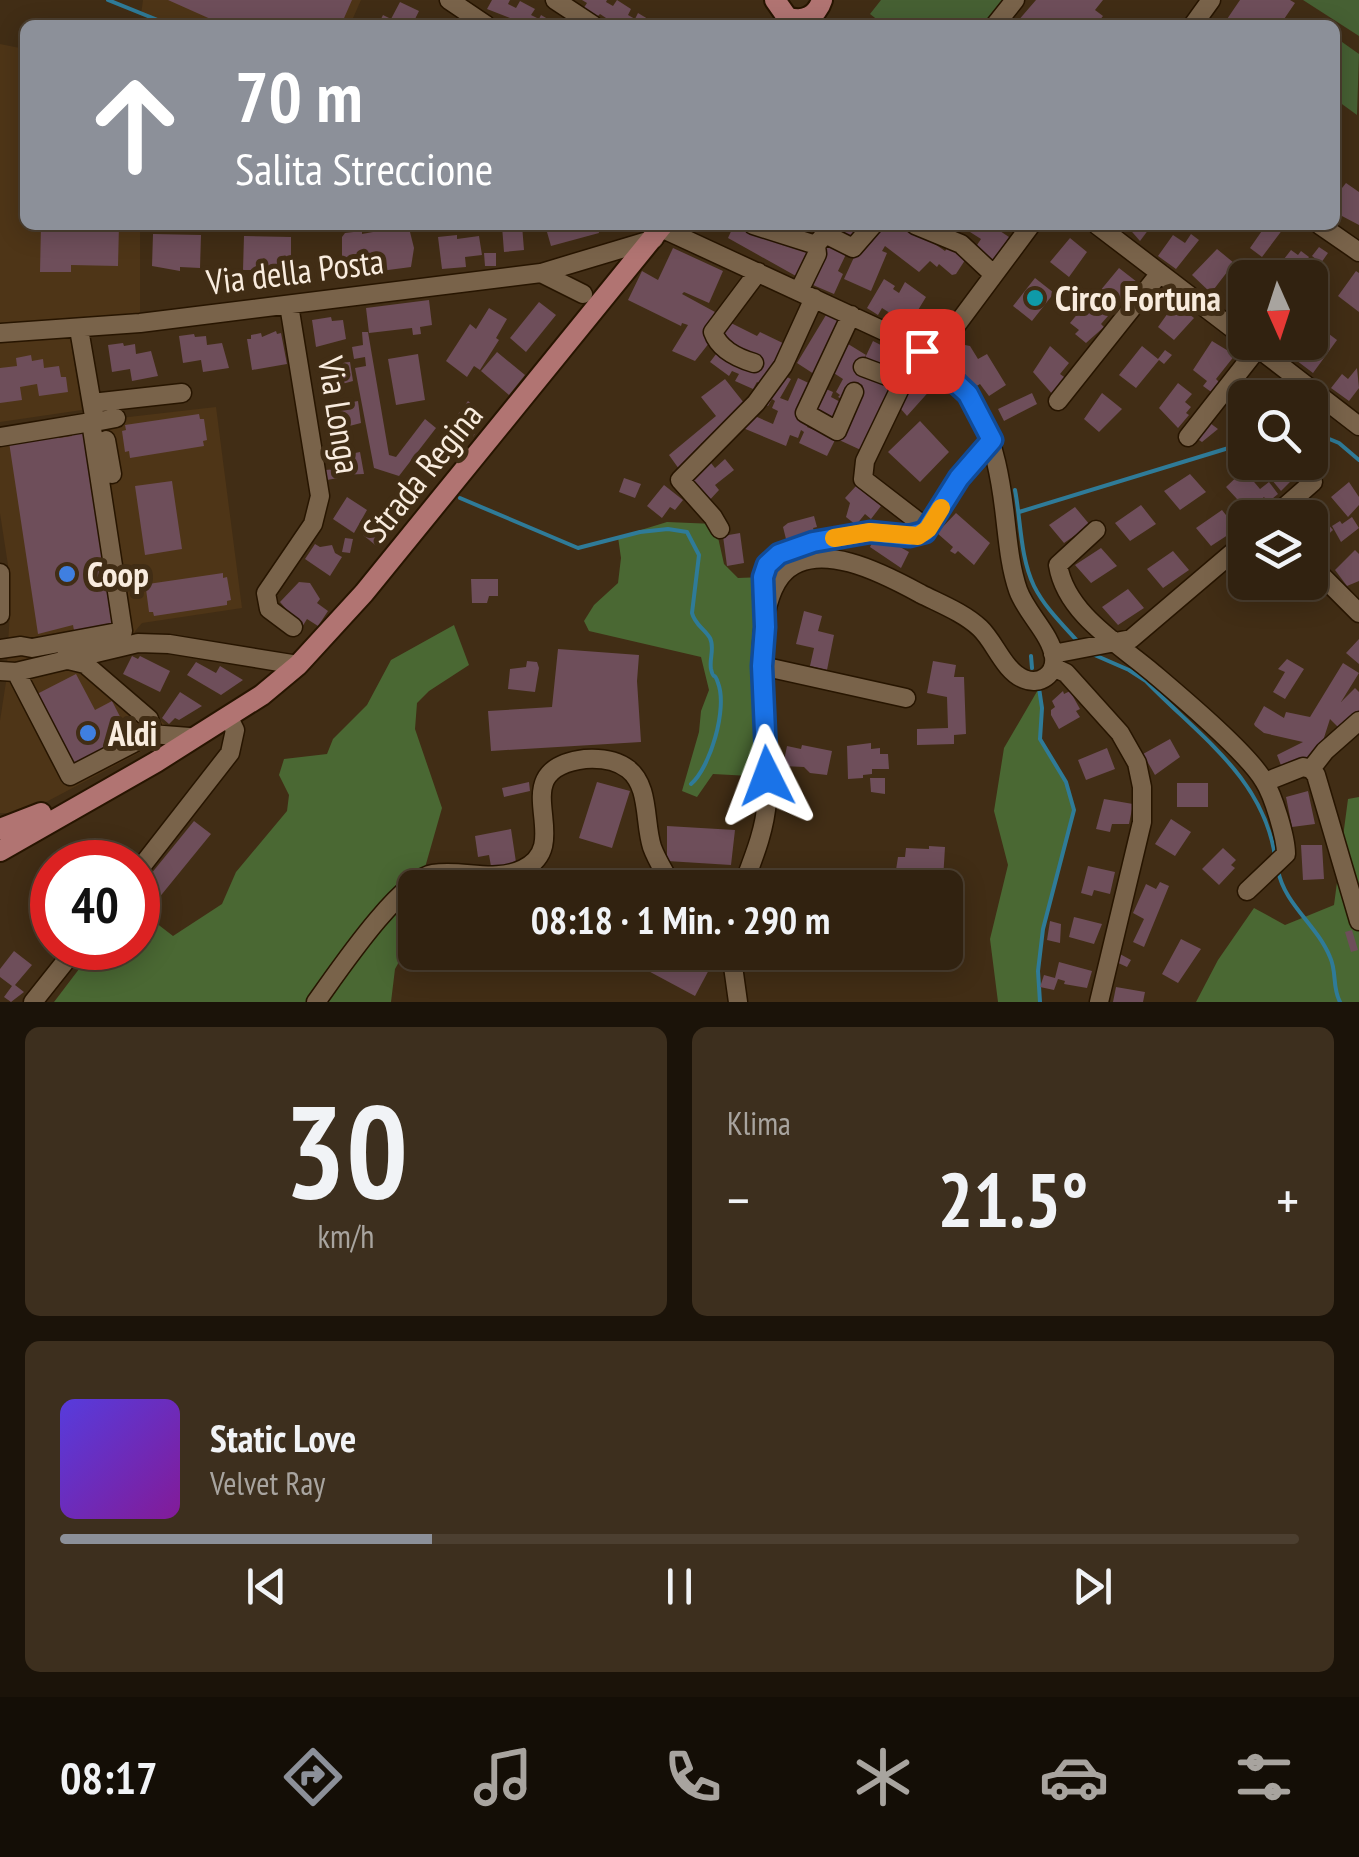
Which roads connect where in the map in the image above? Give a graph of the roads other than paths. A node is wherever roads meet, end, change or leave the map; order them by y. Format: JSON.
{"nodes":[{"id":1,"x":449,"y":0,"type":"edge"},
{"id":2,"x":555,"y":0,"type":"edge"},
{"id":3,"x":822,"y":0,"type":"edge"},
{"id":4,"x":1015,"y":0,"type":"edge"},
{"id":5,"x":781,"y":14,"type":"edge"},
{"id":6,"x":479,"y":20,"type":"edge"},
{"id":7,"x":585,"y":20,"type":"edge"},
{"id":8,"x":999,"y":20,"type":"edge"},
{"id":9,"x":788,"y":230,"type":"edge"},
{"id":10,"x":868,"y":230,"type":"edge"},
{"id":11,"x":927,"y":230,"type":"edge"},
{"id":12,"x":1027,"y":230,"type":"edge"},
{"id":13,"x":1104,"y":230,"type":"edge"},
{"id":14,"x":1328,"y":230,"type":"edge"},
{"id":15,"x":659,"y":231,"type":"edge"},
{"id":16,"x":824,"y":235,"type":"edge"},
{"id":17,"x":1359,"y":251,"type":"edge"},
{"id":18,"x":758,"y":272,"type":"junction"},
{"id":19,"x":541,"y":273,"type":"junction"},
{"id":20,"x":1160,"y":273,"type":"junction"},
{"id":21,"x":993,"y":274,"type":"junction"},
{"id":22,"x":583,"y":294,"type":"dead end"},
{"id":23,"x":807,"y":295,"type":"junction"},
{"id":24,"x":289,"y":305,"type":"junction"},
{"id":25,"x":851,"y":315,"type":"junction"},
{"id":26,"x":1228,"y":325,"type":"edge"},
{"id":27,"x":79,"y":329,"type":"junction"},
{"id":28,"x":0,"y":333,"type":"edge"},
{"id":29,"x":932,"y":358,"type":"junction"},
{"id":30,"x":1240,"y":360,"type":"edge"},
{"id":31,"x":1273,"y":360,"type":"edge"},
{"id":32,"x":754,"y":364,"type":"dead end"},
{"id":33,"x":863,"y":367,"type":"dead end"},
{"id":34,"x":903,"y":382,"type":"junction"},
{"id":35,"x":854,"y":392,"type":"dead end"},
{"id":36,"x":182,"y":393,"type":"dead end"},
{"id":37,"x":1058,"y":401,"type":"dead end"},
{"id":38,"x":99,"y":417,"type":"junction"},
{"id":39,"x":1359,"y":426,"type":"edge"},
{"id":40,"x":1188,"y":437,"type":"dead end"},
{"id":41,"x":0,"y":438,"type":"edge"},
{"id":42,"x":992,"y":440,"type":"junction"},
{"id":43,"x":112,"y":474,"type":"dead end"},
{"id":44,"x":1313,"y":482,"type":"dead end"},
{"id":45,"x":1292,"y":500,"type":"edge"},
{"id":46,"x":720,"y":529,"type":"dead end"},
{"id":47,"x":928,"y":529,"type":"junction"},
{"id":48,"x":1096,"y":530,"type":"dead end"},
{"id":49,"x":1228,"y":556,"type":"edge"},
{"id":50,"x":0,"y":572,"type":"edge"},
{"id":51,"x":1328,"y":582,"type":"edge"},
{"id":52,"x":1359,"y":614,"type":"edge"},
{"id":53,"x":0,"y":616,"type":"edge"},
{"id":54,"x":765,"y":627,"type":"junction"},
{"id":55,"x":293,"y":628,"type":"dead end"},
{"id":56,"x":75,"y":632,"type":"dead end"},
{"id":57,"x":1114,"y":644,"type":"junction"},
{"id":58,"x":20,"y":646,"type":"junction"},
{"id":59,"x":0,"y":649,"type":"edge"},
{"id":60,"x":58,"y":660,"type":"junction"},
{"id":61,"x":1053,"y":661,"type":"junction"},
{"id":62,"x":298,"y":664,"type":"junction"},
{"id":63,"x":762,"y":666,"type":"junction"},
{"id":64,"x":8,"y":672,"type":"edge"},
{"id":65,"x":906,"y":698,"type":"dead end"},
{"id":66,"x":228,"y":716,"type":"junction"},
{"id":67,"x":1359,"y":721,"type":"edge"},
{"id":68,"x":196,"y":734,"type":"junction"},
{"id":69,"x":146,"y":737,"type":"junction"},
{"id":70,"x":156,"y":762,"type":"junction"},
{"id":71,"x":1311,"y":769,"type":"junction"},
{"id":72,"x":1265,"y":782,"type":"junction"},
{"id":73,"x":30,"y":819,"type":"junction"},
{"id":74,"x":0,"y":820,"type":"edge"},
{"id":75,"x":0,"y":828,"type":"edge"},
{"id":76,"x":160,"y":843,"type":"edge"},
{"id":77,"x":0,"y":851,"type":"edge"},
{"id":78,"x":0,"y":863,"type":"edge"},
{"id":79,"x":521,"y":870,"type":"edge"},
{"id":80,"x":663,"y":870,"type":"edge"},
{"id":81,"x":748,"y":870,"type":"edge"},
{"id":82,"x":1247,"y":890,"type":"dead end"},
{"id":83,"x":398,"y":899,"type":"edge"},
{"id":84,"x":1359,"y":921,"type":"edge"},
{"id":85,"x":58,"y":970,"type":"edge"},
{"id":86,"x":734,"y":970,"type":"edge"},
{"id":87,"x":1100,"y":1001,"type":"edge"},
{"id":88,"x":33,"y":1002,"type":"edge"},
{"id":89,"x":316,"y":1002,"type":"edge"},
{"id":90,"x":738,"y":1002,"type":"edge"}],
"edges":[{"from":1,"to":6,"type":"street"},
{"from":2,"to":7,"type":"street"},
{"from":3,"to":5,"type":"main road"},
{"from":4,"to":8,"type":"street"},
{"from":9,"to":16,"type":"street"},
{"from":10,"to":16,"type":"street"},
{"from":11,"to":21,"type":"street"},
{"from":12,"to":21,"type":"street"},
{"from":13,"to":20,"type":"street"},
{"from":14,"to":17,"type":"street"},
{"from":15,"to":18,"type":"street"},
{"from":15,"to":19,"type":"street","name":"Via della Posta"},
{"from":15,"to":62,"type":"main road","name":"Strada Regina"},
{"from":16,"to":23,"type":"street"},
{"from":18,"to":23,"type":"street"},
{"from":18,"to":32,"type":"street"},
{"from":19,"to":22,"type":"street"},
{"from":19,"to":24,"type":"street","name":"Via della Posta"},
{"from":20,"to":26,"type":"street"},
{"from":20,"to":37,"type":"street"},
{"from":21,"to":29,"type":"street"},
{"from":23,"to":25,"type":"street"},
{"from":23,"to":46,"type":"street"},
{"from":24,"to":27,"type":"street","name":"Via della Posta"},
{"from":24,"to":55,"type":"street","name":"Via Longa"},
{"from":25,"to":29,"type":"street"},
{"from":25,"to":35,"type":"street"},
{"from":27,"to":28,"type":"street","name":"Via della Posta"},
{"from":27,"to":38,"type":"street"},
{"from":29,"to":34,"type":"street"},
{"from":29,"to":42,"type":"street"},
{"from":30,"to":40,"type":"street"},
{"from":31,"to":39,"type":"street"},
{"from":33,"to":34,"type":"street"},
{"from":34,"to":47,"type":"street"},
{"from":36,"to":38,"type":"street"},
{"from":38,"to":41,"type":"street"},
{"from":38,"to":43,"type":"street"},
{"from":38,"to":58,"type":"street"},
{"from":42,"to":47,"type":"street"},
{"from":42,"to":61,"type":"street"},
{"from":44,"to":45,"type":"street"},
{"from":47,"to":54,"type":"street"},
{"from":48,"to":57,"type":"street"},
{"from":49,"to":57,"type":"street"},
{"from":50,"to":53,"type":"street"},
{"from":51,"to":52,"type":"street"},
{"from":54,"to":61,"type":"street"},
{"from":54,"to":63,"type":"street"},
{"from":56,"to":58,"type":"street"},
{"from":57,"to":61,"type":"street"},
{"from":57,"to":72,"type":"street"},
{"from":58,"to":59,"type":"street"},
{"from":60,"to":62,"type":"street"},
{"from":60,"to":64,"type":"street"},
{"from":60,"to":69,"type":"street"},
{"from":61,"to":87,"type":"street"},
{"from":62,"to":66,"type":"main road","name":"Strada Regina"},
{"from":63,"to":65,"type":"street"},
{"from":63,"to":81,"type":"street"},
{"from":64,"to":69,"type":"street"},
{"from":66,"to":68,"type":"main road","name":"Strada Regina"},
{"from":66,"to":76,"type":"street"},
{"from":67,"to":71,"type":"street"},
{"from":68,"to":69,"type":"street"},
{"from":68,"to":70,"type":"main road","name":"Strada Regina"},
{"from":68,"to":73,"type":"main road","name":"Strada Regina"},
{"from":70,"to":77,"type":"main road","name":"Strada Regina"},
{"from":70,"to":78,"type":"main road"},
{"from":71,"to":72,"type":"street"},
{"from":71,"to":84,"type":"street"},
{"from":72,"to":82,"type":"street"},
{"from":73,"to":74,"type":"main road"},
{"from":73,"to":75,"type":"main road","name":"Strada Regina"},
{"from":79,"to":80,"type":"street"},
{"from":83,"to":89,"type":"street"},
{"from":85,"to":88,"type":"street"},
{"from":86,"to":90,"type":"street"}]}
